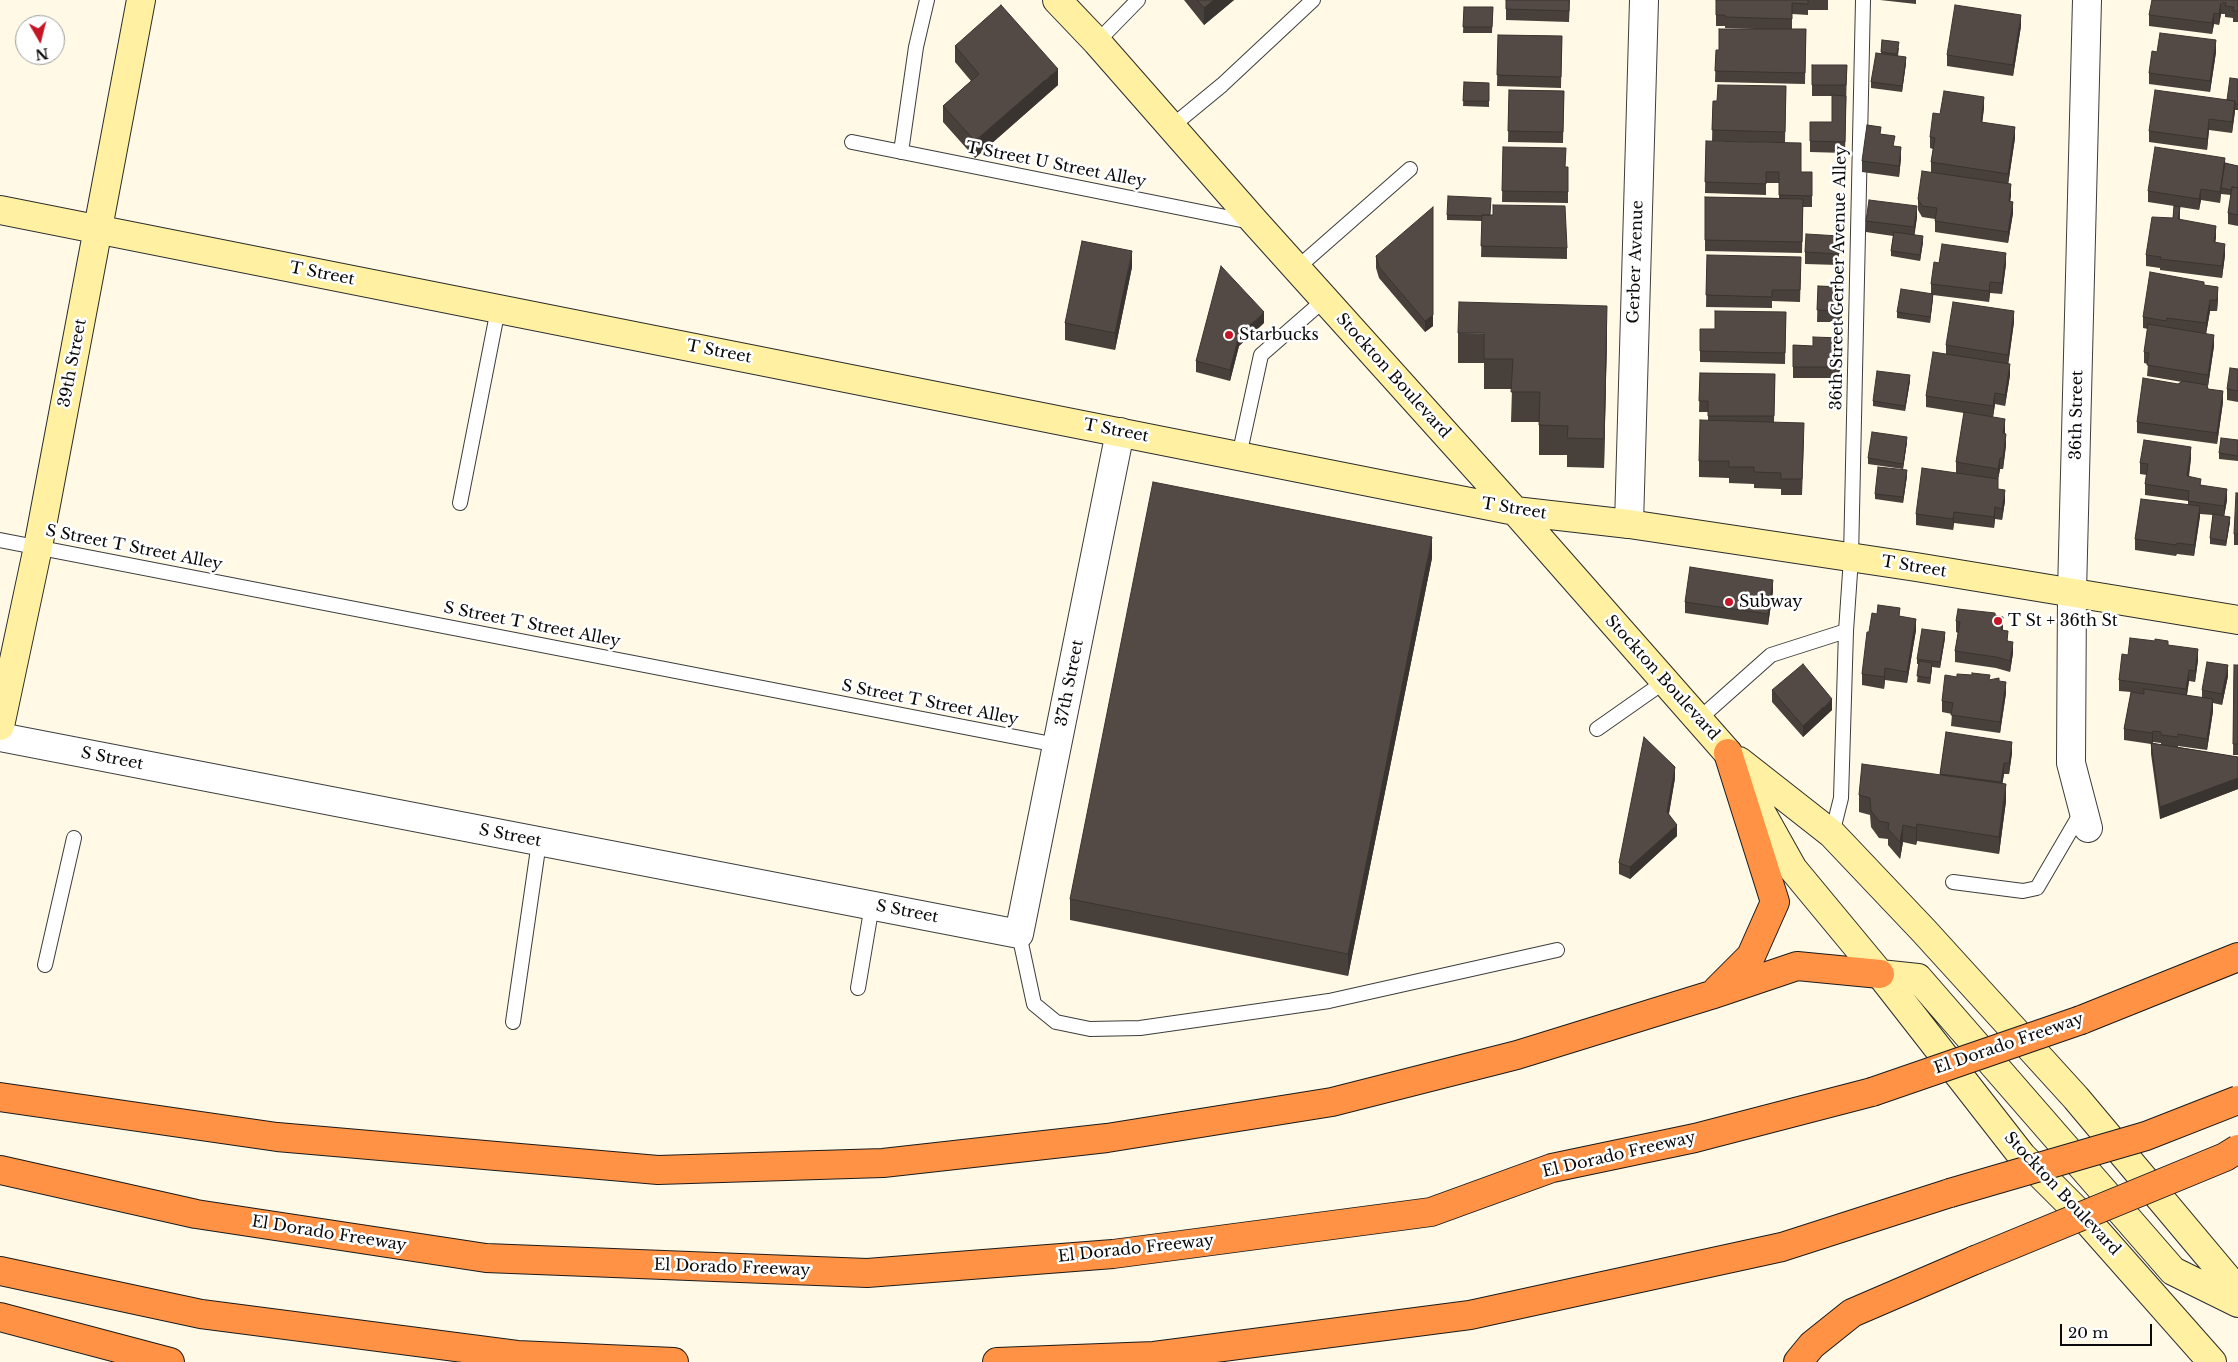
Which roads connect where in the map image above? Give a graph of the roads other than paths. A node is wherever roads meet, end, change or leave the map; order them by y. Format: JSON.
{"nodes":[{"id":1,"x":141,"y":0,"type":"edge"},
{"id":2,"x":928,"y":0,"type":"edge"},
{"id":3,"x":1057,"y":0,"type":"edge"},
{"id":4,"x":1138,"y":0,"type":"edge"},
{"id":5,"x":1312,"y":0,"type":"edge"},
{"id":6,"x":1644,"y":0,"type":"edge"},
{"id":7,"x":1863,"y":0,"type":"edge"},
{"id":8,"x":2087,"y":0,"type":"edge"},
{"id":9,"x":1098,"y":42,"type":"junction"},
{"id":10,"x":1171,"y":126,"type":"junction"},
{"id":11,"x":852,"y":142,"type":"dead end"},
{"id":12,"x":901,"y":152,"type":"junction"},
{"id":13,"x":1410,"y":168,"type":"dead end"},
{"id":14,"x":0,"y":210,"type":"edge"},
{"id":15,"x":1254,"y":222,"type":"junction"},
{"id":16,"x":99,"y":229,"type":"junction"},
{"id":17,"x":1296,"y":269,"type":"junction"},
{"id":18,"x":1324,"y":300,"type":"junction"},
{"id":19,"x":498,"y":308,"type":"junction"},
{"id":20,"x":1120,"y":432,"type":"junction"},
{"id":21,"x":1239,"y":456,"type":"junction"},
{"id":22,"x":460,"y":503,"type":"dead end"},
{"id":23,"x":1515,"y":511,"type":"junction"},
{"id":24,"x":1628,"y":524,"type":"junction"},
{"id":25,"x":0,"y":540,"type":"edge"},
{"id":26,"x":38,"y":547,"type":"junction"},
{"id":27,"x":1851,"y":558,"type":"junction"},
{"id":28,"x":2072,"y":592,"type":"junction"},
{"id":29,"x":2238,"y":620,"type":"edge"},
{"id":30,"x":1846,"y":631,"type":"junction"},
{"id":31,"x":1664,"y":682,"type":"junction"},
{"id":32,"x":1699,"y":719,"type":"junction"},
{"id":33,"x":0,"y":726,"type":"edge"},
{"id":34,"x":1597,"y":729,"type":"dead end"},
{"id":35,"x":0,"y":737,"type":"edge"},
{"id":36,"x":1057,"y":745,"type":"junction"},
{"id":37,"x":1728,"y":753,"type":"junction"},
{"id":38,"x":2086,"y":818,"type":"joint"},
{"id":39,"x":1832,"y":834,"type":"junction"},
{"id":40,"x":74,"y":838,"type":"dead end"},
{"id":41,"x":540,"y":842,"type":"junction"},
{"id":42,"x":1953,"y":882,"type":"dead end"},
{"id":43,"x":872,"y":905,"type":"junction"},
{"id":44,"x":1020,"y":934,"type":"junction"},
{"id":45,"x":1557,"y":950,"type":"dead end"},
{"id":46,"x":2238,"y":957,"type":"edge"},
{"id":47,"x":45,"y":965,"type":"dead end"},
{"id":48,"x":1880,"y":974,"type":"junction"},
{"id":49,"x":858,"y":988,"type":"dead end"},
{"id":50,"x":1711,"y":996,"type":"junction"},
{"id":51,"x":513,"y":1022,"type":"dead end"},
{"id":52,"x":4,"y":1098,"type":"edge"},
{"id":53,"x":2238,"y":1100,"type":"edge"},
{"id":54,"x":2238,"y":1149,"type":"edge"},
{"id":55,"x":0,"y":1170,"type":"edge"},
{"id":56,"x":0,"y":1271,"type":"edge"},
{"id":57,"x":2238,"y":1291,"type":"edge"},
{"id":58,"x":2238,"y":1302,"type":"edge"},
{"id":59,"x":0,"y":1317,"type":"edge"},
{"id":60,"x":170,"y":1362,"type":"edge"},
{"id":61,"x":674,"y":1362,"type":"edge"},
{"id":62,"x":997,"y":1362,"type":"edge"},
{"id":63,"x":1798,"y":1362,"type":"edge"},
{"id":64,"x":2212,"y":1362,"type":"edge"}],
"edges":[{"from":1,"to":16,"type":"main road","name":"39th Street"},
{"from":2,"to":12,"type":"lane"},
{"from":3,"to":9,"type":"main road","name":"Stockton Boulevard"},
{"from":4,"to":9,"type":"lane"},
{"from":5,"to":10,"type":"lane"},
{"from":6,"to":24,"type":"street","name":"Gerber Avenue"},
{"from":7,"to":27,"type":"lane","name":"36th Street Gerber Avenue Alley"},
{"from":8,"to":28,"type":"street","name":"36th Street"},
{"from":9,"to":10,"type":"main road","name":"Stockton Boulevard"},
{"from":10,"to":15,"type":"main road","name":"Stockton Boulevard"},
{"from":11,"to":12,"type":"lane","name":"T Street U Street Alley"},
{"from":12,"to":15,"type":"lane","name":"T Street U Street Alley"},
{"from":13,"to":17,"type":"lane"},
{"from":14,"to":16,"type":"main road","name":"T Street"},
{"from":15,"to":17,"type":"main road","name":"Stockton Boulevard"},
{"from":16,"to":19,"type":"main road","name":"T Street"},
{"from":16,"to":26,"type":"main road","name":"39th Street"},
{"from":17,"to":18,"type":"main road","name":"Stockton Boulevard"},
{"from":18,"to":21,"type":"lane"},
{"from":18,"to":23,"type":"main road","name":"Stockton Boulevard"},
{"from":19,"to":20,"type":"main road","name":"T Street"},
{"from":19,"to":22,"type":"lane"},
{"from":20,"to":21,"type":"main road","name":"T Street"},
{"from":20,"to":36,"type":"street","name":"37th Street"},
{"from":21,"to":23,"type":"main road","name":"T Street"},
{"from":23,"to":24,"type":"main road","name":"T Street"},
{"from":23,"to":31,"type":"main road","name":"Stockton Boulevard"},
{"from":24,"to":27,"type":"main road","name":"T Street"},
{"from":25,"to":26,"type":"lane","name":"S Street T Street Alley"},
{"from":26,"to":33,"type":"main road","name":"39th Street"},
{"from":26,"to":36,"type":"lane","name":"S Street T Street Alley"},
{"from":27,"to":28,"type":"main road","name":"T Street"},
{"from":27,"to":30,"type":"lane","name":"36th Street Gerber Avenue Alley"},
{"from":28,"to":29,"type":"main road","name":"T Street"},
{"from":28,"to":38,"type":"street","name":"36th Street"},
{"from":30,"to":32,"type":"lane"},
{"from":30,"to":39,"type":"lane","name":"36th Street Gerber Avenue Alley"},
{"from":31,"to":32,"type":"main road","name":"Stockton Boulevard"},
{"from":31,"to":34,"type":"lane"},
{"from":32,"to":37,"type":"main road","name":"Stockton Boulevard"},
{"from":35,"to":41,"type":"street","name":"S Street"},
{"from":36,"to":44,"type":"street","name":"37th Street"},
{"from":37,"to":39,"type":"main road","name":"Stockton Boulevard"},
{"from":37,"to":48,"type":"main road","name":"Stockton Boulevard"},
{"from":37,"to":50,"type":"highway"},
{"from":38,"to":42,"type":"lane"},
{"from":39,"to":57,"type":"main road","name":"Stockton Boulevard"},
{"from":40,"to":47,"type":"lane"},
{"from":41,"to":43,"type":"street","name":"S Street"},
{"from":41,"to":51,"type":"lane"},
{"from":43,"to":44,"type":"street","name":"S Street"},
{"from":43,"to":49,"type":"lane"},
{"from":44,"to":45,"type":"lane"},
{"from":46,"to":55,"type":"highway","name":"El Dorado Freeway","bridge":true},
{"from":48,"to":50,"type":"highway"},
{"from":48,"to":58,"type":"main road"},
{"from":48,"to":64,"type":"main road","name":"Stockton Boulevard"},
{"from":50,"to":52,"type":"highway"},
{"from":53,"to":62,"type":"highway","bridge":true},
{"from":54,"to":63,"type":"highway","bridge":true},
{"from":56,"to":61,"type":"highway"},
{"from":59,"to":60,"type":"highway"}]}
